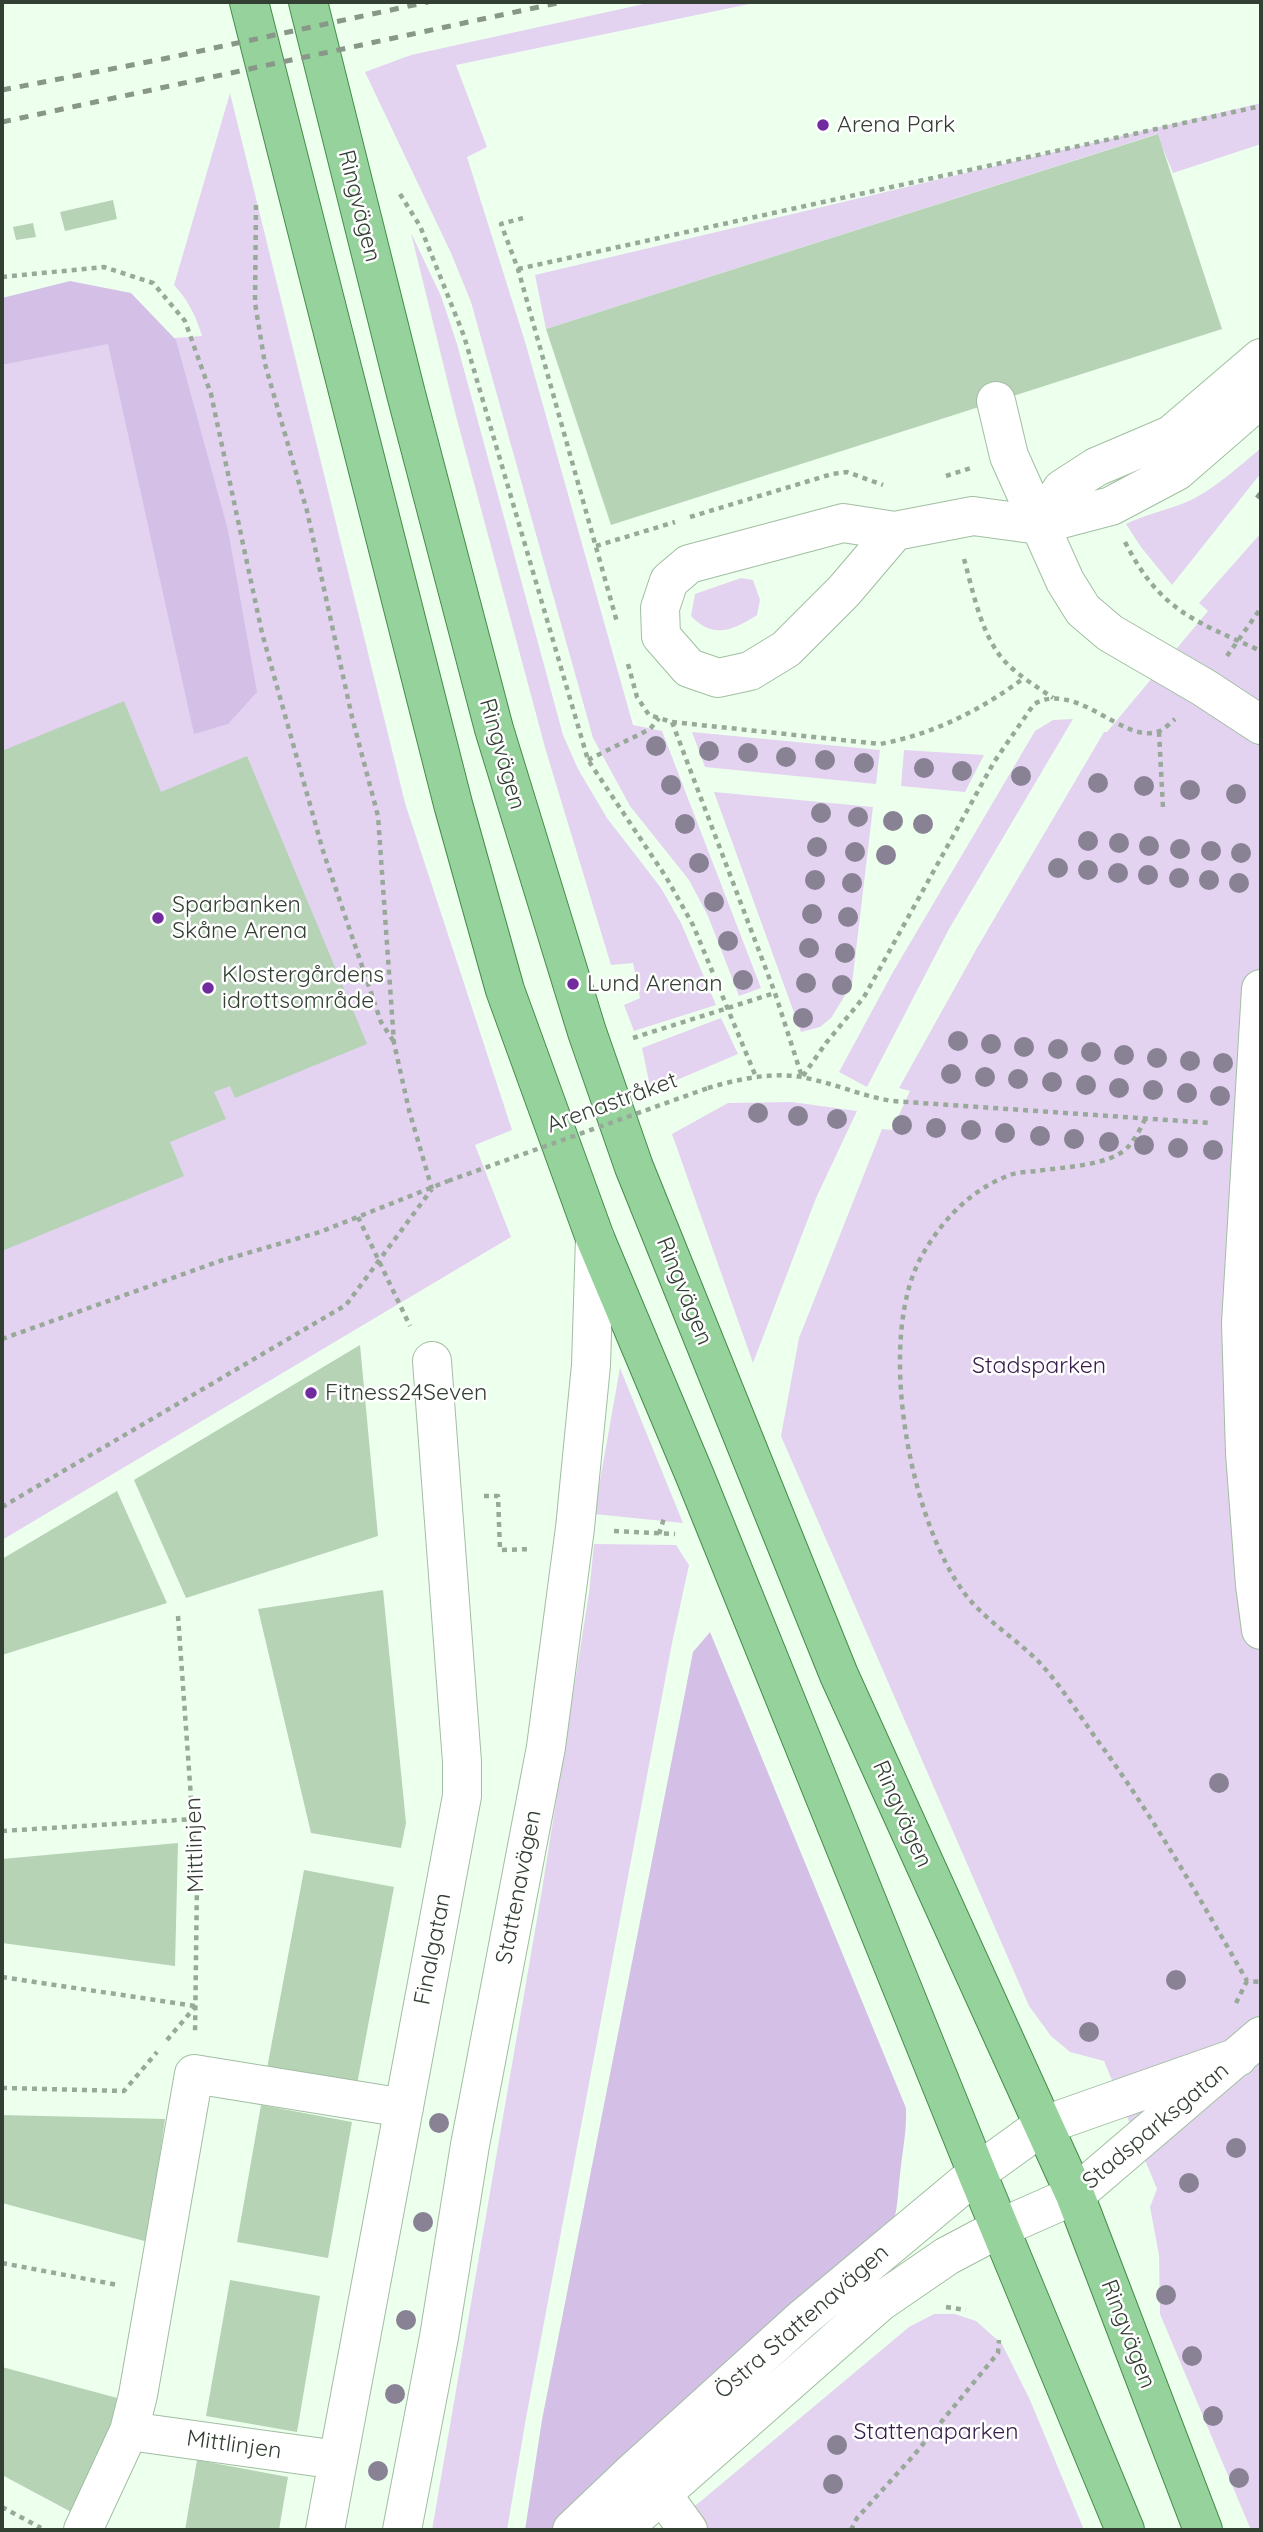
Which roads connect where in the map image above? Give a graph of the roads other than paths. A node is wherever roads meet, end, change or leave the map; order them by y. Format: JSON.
{"nodes":[{"id":1,"x":249,"y":2,"type":"edge"},
{"id":2,"x":308,"y":2,"type":"edge"},
{"id":3,"x":1261,"y":358,"type":"edge"},
{"id":4,"x":1261,"y":398,"type":"edge"},
{"id":5,"x":996,"y":401,"type":"dead end"},
{"id":6,"x":1039,"y":526,"type":"junction"},
{"id":7,"x":895,"y":531,"type":"junction"},
{"id":8,"x":1261,"y":725,"type":"edge"},
{"id":9,"x":1261,"y":989,"type":"edge"},
{"id":10,"x":1255,"y":1186,"type":"edge"},
{"id":11,"x":595,"y":1238,"type":"junction"},
{"id":12,"x":432,"y":1361,"type":"road end"},
{"id":13,"x":1261,"y":1630,"type":"edge"},
{"id":14,"x":1250,"y":2046,"type":"edge"},
{"id":15,"x":404,"y":2109,"type":"junction"},
{"id":16,"x":1042,"y":2126,"type":"junction"},
{"id":17,"x":977,"y":2173,"type":"junction"},
{"id":18,"x":1075,"y":2194,"type":"junction"},
{"id":19,"x":1000,"y":2228,"type":"junction"},
{"id":20,"x":129,"y":2431,"type":"junction"},
{"id":21,"x":338,"y":2460,"type":"junction"},
{"id":22,"x":647,"y":2483,"type":"junction"},
{"id":23,"x":83,"y":2530,"type":"edge"},
{"id":24,"x":325,"y":2530,"type":"edge"},
{"id":25,"x":402,"y":2530,"type":"edge"},
{"id":26,"x":572,"y":2530,"type":"edge"},
{"id":27,"x":621,"y":2530,"type":"edge"},
{"id":28,"x":688,"y":2530,"type":"edge"},
{"id":29,"x":1125,"y":2530,"type":"edge"},
{"id":30,"x":1203,"y":2530,"type":"edge"}],
"edges":[{"from":1,"to":11,"type":"main road"},
{"from":2,"to":16,"type":"main road","name":"Ringvägen"},
{"from":3,"to":6,"type":"street"},
{"from":4,"to":6,"type":"street"},
{"from":5,"to":6,"type":"street"},
{"from":6,"to":7,"type":"street"},
{"from":6,"to":8,"type":"street"},
{"from":7,"to":7,"type":"street"},
{"from":9,"to":10,"type":"street"},
{"from":10,"to":13,"type":"street"},
{"from":11,"to":17,"type":"main road"},
{"from":11,"to":25,"type":"street","name":"Stattenavägen"},
{"from":12,"to":15,"type":"street","name":"Finalgatan"},
{"from":14,"to":16,"type":"street","name":"Stadsparksgatan"},
{"from":14,"to":18,"type":"street","name":"Stadsparksgatan"},
{"from":15,"to":20,"type":"street"},
{"from":15,"to":21,"type":"street","name":"Finalgatan"},
{"from":16,"to":17,"type":"street","name":"Östra Stattenavägen"},
{"from":16,"to":18,"type":"main road","name":"Ringvägen"},
{"from":17,"to":19,"type":"main road"},
{"from":17,"to":22,"type":"street","name":"Östra Stattenavägen"},
{"from":18,"to":19,"type":"street","name":"Östra Stattenavägen"},
{"from":18,"to":30,"type":"main road","name":"Ringvägen"},
{"from":19,"to":22,"type":"street","name":"Östra Stattenavägen"},
{"from":19,"to":29,"type":"main road"},
{"from":20,"to":21,"type":"street","name":"Mittlinjen"},
{"from":20,"to":23,"type":"street"},
{"from":21,"to":24,"type":"street","name":"Finalgatan"},
{"from":22,"to":26,"type":"street","name":"Östra Stattenavägen"},
{"from":22,"to":27,"type":"street","name":"Östra Stattenavägen"},
{"from":22,"to":28,"type":"street"}]}
